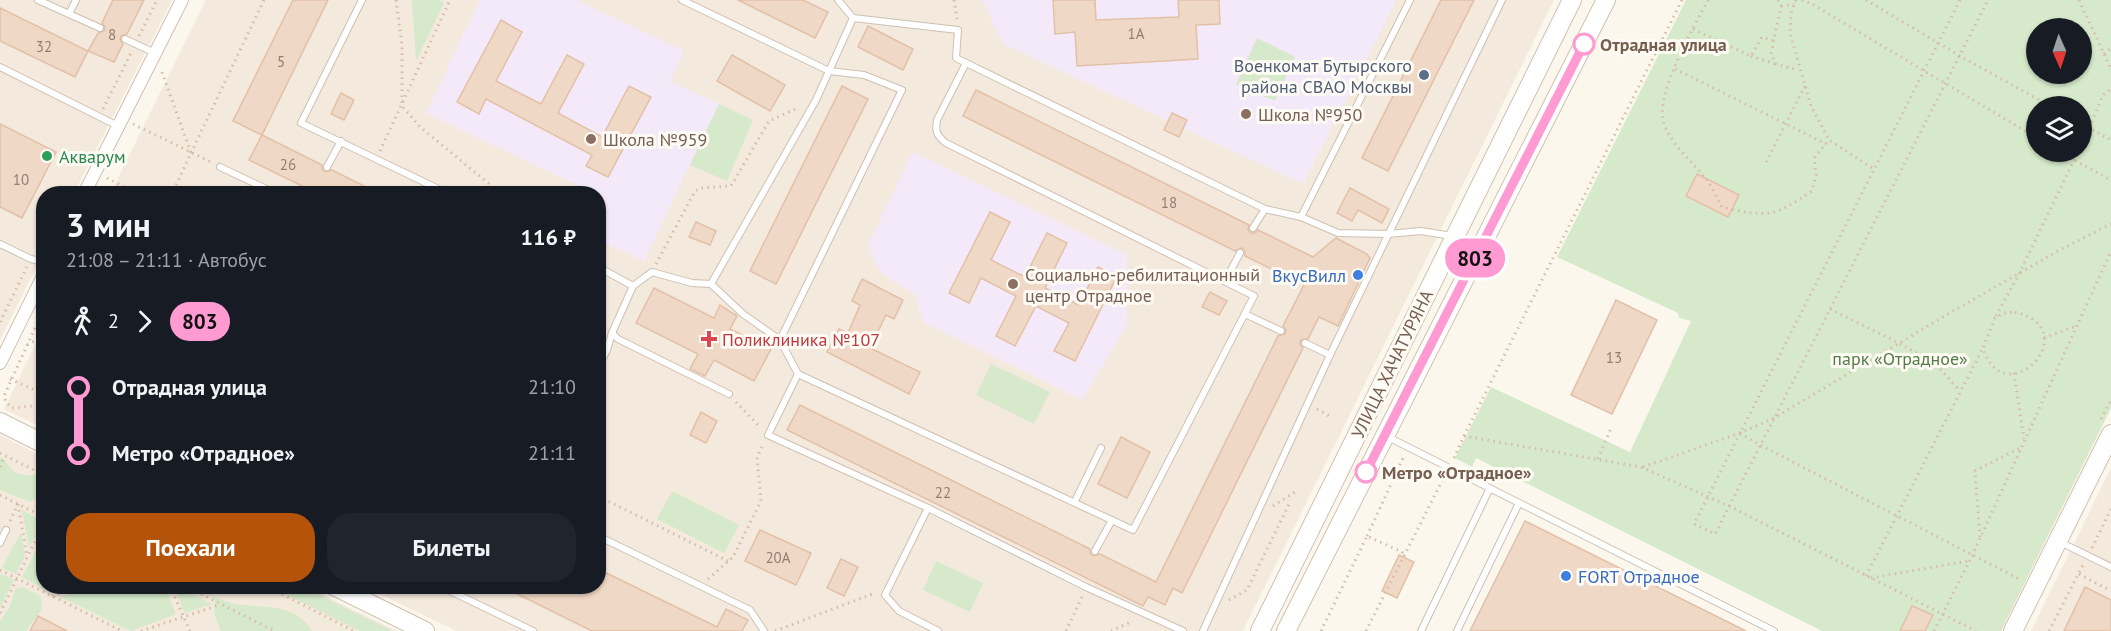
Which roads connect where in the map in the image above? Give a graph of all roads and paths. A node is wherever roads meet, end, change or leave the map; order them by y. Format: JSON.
{"nodes":[{"id":1,"x":38,"y":0,"type":"edge"},
{"id":2,"x":76,"y":0,"type":"edge"},
{"id":3,"x":157,"y":0,"type":"edge"},
{"id":4,"x":182,"y":0,"type":"edge"},
{"id":5,"x":264,"y":0,"type":"edge"},
{"id":6,"x":362,"y":0,"type":"edge"},
{"id":7,"x":396,"y":0,"type":"edge"},
{"id":8,"x":450,"y":0,"type":"edge"},
{"id":9,"x":682,"y":0,"type":"edge"},
{"id":10,"x":838,"y":0,"type":"edge"},
{"id":11,"x":954,"y":0,"type":"edge"},
{"id":12,"x":1410,"y":0,"type":"edge"},
{"id":13,"x":1503,"y":0,"type":"edge"},
{"id":14,"x":1572,"y":0,"type":"edge"},
{"id":15,"x":1606,"y":0,"type":"edge"},
{"id":16,"x":1682,"y":0,"type":"edge"},
{"id":17,"x":1708,"y":0,"type":"edge"},
{"id":18,"x":1778,"y":0,"type":"edge"},
{"id":19,"x":1796,"y":0,"type":"edge"},
{"id":20,"x":1802,"y":0,"type":"edge"},
{"id":21,"x":1866,"y":0,"type":"edge"},
{"id":22,"x":1960,"y":0,"type":"edge"},
{"id":23,"x":1988,"y":0,"type":"edge"},
{"id":24,"x":2079,"y":0,"type":"edge"},
{"id":25,"x":1813,"y":2,"type":"edge"},
{"id":26,"x":1794,"y":5,"type":"junction"},
{"id":27,"x":1780,"y":6,"type":"junction"},
{"id":28,"x":69,"y":14,"type":"junction"},
{"id":29,"x":853,"y":18,"type":"junction"},
{"id":30,"x":100,"y":28,"type":"dead end"},
{"id":31,"x":1693,"y":29,"type":"junction"},
{"id":32,"x":958,"y":30,"type":"junction"},
{"id":33,"x":125,"y":39,"type":"dead end"},
{"id":34,"x":1774,"y":41,"type":"junction"},
{"id":35,"x":1938,"y":43,"type":"junction"},
{"id":36,"x":135,"y":44,"type":"junction"},
{"id":37,"x":2111,"y":48,"type":"edge"},
{"id":38,"x":155,"y":53,"type":"junction"},
{"id":39,"x":2104,"y":54,"type":"junction"},
{"id":40,"x":1751,"y":56,"type":"junction"},
{"id":41,"x":1960,"y":56,"type":"junction"},
{"id":42,"x":966,"y":63,"type":"junction"},
{"id":43,"x":1776,"y":64,"type":"junction"},
{"id":44,"x":0,"y":67,"type":"edge"},
{"id":45,"x":1798,"y":67,"type":"junction"},
{"id":46,"x":1675,"y":69,"type":"junction"},
{"id":47,"x":2111,"y":69,"type":"edge"},
{"id":48,"x":829,"y":71,"type":"junction"},
{"id":49,"x":1924,"y":71,"type":"junction"},
{"id":50,"x":1946,"y":83,"type":"junction"},
{"id":51,"x":1804,"y":87,"type":"junction"},
{"id":52,"x":2111,"y":89,"type":"edge"},
{"id":53,"x":2032,"y":96,"type":"edge"},
{"id":54,"x":816,"y":100,"type":"junction"},
{"id":55,"x":402,"y":106,"type":"junction"},
{"id":56,"x":99,"y":117,"type":"junction"},
{"id":57,"x":120,"y":123,"type":"junction"},
{"id":58,"x":1785,"y":124,"type":"junction"},
{"id":59,"x":2092,"y":124,"type":"edge"},
{"id":60,"x":2092,"y":130,"type":"edge"},
{"id":61,"x":2026,"y":131,"type":"edge"},
{"id":62,"x":1829,"y":140,"type":"junction"},
{"id":63,"x":2111,"y":140,"type":"edge"},
{"id":64,"x":341,"y":141,"type":"junction"},
{"id":65,"x":1826,"y":144,"type":"junction"},
{"id":66,"x":191,"y":153,"type":"junction"},
{"id":67,"x":376,"y":158,"type":"junction"},
{"id":68,"x":1766,"y":162,"type":"dead end"},
{"id":69,"x":2072,"y":162,"type":"edge"},
{"id":70,"x":2077,"y":162,"type":"edge"},
{"id":71,"x":220,"y":167,"type":"joint"},
{"id":72,"x":327,"y":167,"type":"dead end"},
{"id":73,"x":1874,"y":169,"type":"junction"},
{"id":74,"x":95,"y":172,"type":"junction"},
{"id":75,"x":2111,"y":180,"type":"edge"},
{"id":76,"x":88,"y":186,"type":"edge"},
{"id":77,"x":122,"y":186,"type":"edge"},
{"id":78,"x":176,"y":186,"type":"edge"},
{"id":79,"x":260,"y":186,"type":"edge"},
{"id":80,"x":433,"y":186,"type":"edge"},
{"id":81,"x":492,"y":186,"type":"edge"},
{"id":82,"x":1265,"y":209,"type":"junction"},
{"id":83,"x":1301,"y":218,"type":"junction"},
{"id":84,"x":2111,"y":224,"type":"edge"},
{"id":85,"x":1253,"y":228,"type":"dead end"},
{"id":86,"x":1388,"y":234,"type":"junction"},
{"id":87,"x":1455,"y":236,"type":"junction"},
{"id":88,"x":0,"y":244,"type":"edge"},
{"id":89,"x":2111,"y":251,"type":"edge"},
{"id":90,"x":1240,"y":253,"type":"dead end"},
{"id":91,"x":31,"y":259,"type":"junction"},
{"id":92,"x":36,"y":260,"type":"edge"},
{"id":93,"x":606,"y":271,"type":"edge"},
{"id":94,"x":652,"y":272,"type":"junction"},
{"id":95,"x":2019,"y":274,"type":"junction"},
{"id":96,"x":1225,"y":281,"type":"junction"},
{"id":97,"x":711,"y":284,"type":"junction"},
{"id":98,"x":633,"y":286,"type":"junction"},
{"id":99,"x":36,"y":290,"type":"edge"},
{"id":100,"x":1830,"y":309,"type":"junction"},
{"id":101,"x":1245,"y":314,"type":"junction"},
{"id":102,"x":1995,"y":318,"type":"junction"},
{"id":103,"x":0,"y":322,"type":"edge"},
{"id":104,"x":36,"y":326,"type":"edge"},
{"id":105,"x":2076,"y":326,"type":"junction"},
{"id":106,"x":1281,"y":331,"type":"dead end"},
{"id":107,"x":612,"y":333,"type":"junction"},
{"id":108,"x":2044,"y":339,"type":"junction"},
{"id":109,"x":36,"y":340,"type":"edge"},
{"id":110,"x":780,"y":340,"type":"junction"},
{"id":111,"x":1901,"y":342,"type":"junction"},
{"id":112,"x":1305,"y":343,"type":"dead end"},
{"id":113,"x":27,"y":345,"type":"junction"},
{"id":114,"x":1983,"y":348,"type":"junction"},
{"id":115,"x":607,"y":350,"type":"edge"},
{"id":116,"x":1330,"y":355,"type":"junction"},
{"id":117,"x":0,"y":363,"type":"edge"},
{"id":118,"x":2014,"y":373,"type":"junction"},
{"id":119,"x":798,"y":374,"type":"junction"},
{"id":120,"x":10,"y":380,"type":"junction"},
{"id":121,"x":36,"y":391,"type":"edge"},
{"id":122,"x":1960,"y":391,"type":"junction"},
{"id":123,"x":729,"y":394,"type":"joint"},
{"id":124,"x":1308,"y":405,"type":"junction"},
{"id":125,"x":36,"y":406,"type":"edge"},
{"id":126,"x":1331,"y":417,"type":"dead end"},
{"id":127,"x":1774,"y":418,"type":"junction"},
{"id":128,"x":0,"y":422,"type":"edge"},
{"id":129,"x":1612,"y":426,"type":"dead end"},
{"id":130,"x":1740,"y":433,"type":"junction"},
{"id":131,"x":2111,"y":434,"type":"edge"},
{"id":132,"x":768,"y":435,"type":"junction"},
{"id":133,"x":1384,"y":435,"type":"junction"},
{"id":134,"x":1464,"y":436,"type":"junction"},
{"id":135,"x":36,"y":440,"type":"edge"},
{"id":136,"x":2024,"y":441,"type":"junction"},
{"id":137,"x":1760,"y":445,"type":"junction"},
{"id":138,"x":2021,"y":447,"type":"junction"},
{"id":139,"x":1101,"y":448,"type":"dead end"},
{"id":140,"x":0,"y":453,"type":"edge"},
{"id":141,"x":1406,"y":453,"type":"dead end"},
{"id":142,"x":5,"y":456,"type":"junction"},
{"id":143,"x":1598,"y":459,"type":"junction"},
{"id":144,"x":0,"y":467,"type":"edge"},
{"id":145,"x":1449,"y":467,"type":"junction"},
{"id":146,"x":1641,"y":467,"type":"junction"},
{"id":147,"x":36,"y":471,"type":"edge"},
{"id":148,"x":1490,"y":488,"type":"junction"},
{"id":149,"x":0,"y":495,"type":"edge"},
{"id":150,"x":1708,"y":497,"type":"junction"},
{"id":151,"x":606,"y":500,"type":"edge"},
{"id":152,"x":1075,"y":501,"type":"junction"},
{"id":153,"x":1290,"y":502,"type":"dead end"},
{"id":154,"x":1519,"y":503,"type":"junction"},
{"id":155,"x":18,"y":504,"type":"junction"},
{"id":156,"x":1729,"y":506,"type":"junction"},
{"id":157,"x":928,"y":508,"type":"junction"},
{"id":158,"x":2111,"y":509,"type":"edge"},
{"id":159,"x":36,"y":513,"type":"edge"},
{"id":160,"x":1897,"y":516,"type":"junction"},
{"id":161,"x":1112,"y":520,"type":"junction"},
{"id":162,"x":6,"y":530,"type":"joint"},
{"id":163,"x":1367,"y":536,"type":"junction"},
{"id":164,"x":1980,"y":537,"type":"junction"},
{"id":165,"x":36,"y":539,"type":"edge"},
{"id":166,"x":606,"y":540,"type":"edge"},
{"id":167,"x":2058,"y":541,"type":"junction"},
{"id":168,"x":0,"y":543,"type":"edge"},
{"id":169,"x":1095,"y":551,"type":"dead end"},
{"id":170,"x":2088,"y":555,"type":"junction"},
{"id":171,"x":1972,"y":556,"type":"junction"},
{"id":172,"x":27,"y":557,"type":"junction"},
{"id":173,"x":1404,"y":557,"type":"junction"},
{"id":174,"x":1969,"y":560,"type":"junction"},
{"id":175,"x":728,"y":561,"type":"junction"},
{"id":176,"x":2111,"y":567,"type":"edge"},
{"id":177,"x":0,"y":570,"type":"edge"},
{"id":178,"x":2079,"y":574,"type":"junction"},
{"id":179,"x":1868,"y":577,"type":"junction"},
{"id":180,"x":17,"y":579,"type":"junction"},
{"id":181,"x":2019,"y":579,"type":"dead end"},
{"id":182,"x":701,"y":585,"type":"junction"},
{"id":183,"x":890,"y":587,"type":"junction"},
{"id":184,"x":1086,"y":587,"type":"junction"},
{"id":185,"x":36,"y":588,"type":"edge"},
{"id":186,"x":1247,"y":590,"type":"dead end"},
{"id":187,"x":2111,"y":591,"type":"edge"},
{"id":188,"x":48,"y":594,"type":"edge"},
{"id":189,"x":57,"y":594,"type":"edge"},
{"id":190,"x":173,"y":594,"type":"edge"},
{"id":191,"x":201,"y":594,"type":"edge"},
{"id":192,"x":282,"y":594,"type":"edge"},
{"id":193,"x":356,"y":594,"type":"edge"},
{"id":194,"x":457,"y":594,"type":"edge"},
{"id":195,"x":52,"y":596,"type":"junction"},
{"id":196,"x":220,"y":604,"type":"junction"},
{"id":197,"x":0,"y":613,"type":"edge"},
{"id":198,"x":1146,"y":615,"type":"junction"},
{"id":199,"x":1941,"y":615,"type":"junction"},
{"id":200,"x":183,"y":616,"type":"junction"},
{"id":201,"x":122,"y":631,"type":"edge"},
{"id":202,"x":141,"y":631,"type":"edge"},
{"id":203,"x":190,"y":631,"type":"edge"},
{"id":204,"x":275,"y":631,"type":"edge"},
{"id":205,"x":354,"y":631,"type":"edge"},
{"id":206,"x":425,"y":631,"type":"edge"},
{"id":207,"x":533,"y":631,"type":"edge"},
{"id":208,"x":764,"y":631,"type":"edge"},
{"id":209,"x":775,"y":631,"type":"edge"},
{"id":210,"x":938,"y":631,"type":"edge"},
{"id":211,"x":1066,"y":631,"type":"edge"},
{"id":212,"x":1111,"y":631,"type":"edge"},
{"id":213,"x":1182,"y":631,"type":"edge"},
{"id":214,"x":1203,"y":631,"type":"edge"},
{"id":215,"x":1260,"y":631,"type":"edge"},
{"id":216,"x":1286,"y":631,"type":"edge"},
{"id":217,"x":1321,"y":631,"type":"edge"},
{"id":218,"x":1366,"y":631,"type":"edge"},
{"id":219,"x":1421,"y":631,"type":"edge"},
{"id":220,"x":1457,"y":631,"type":"edge"},
{"id":221,"x":1774,"y":631,"type":"edge"},
{"id":222,"x":1934,"y":631,"type":"edge"},
{"id":223,"x":1976,"y":631,"type":"edge"},
{"id":224,"x":2013,"y":631,"type":"edge"},
{"id":225,"x":2049,"y":631,"type":"edge"}],
"edges":[{"from":1,"to":28,"type":"lane"},
{"from":2,"to":28,"type":"lane"},
{"from":3,"to":36,"type":"path"},
{"from":4,"to":38,"type":"street"},
{"from":5,"to":66,"type":"path"},
{"from":6,"to":64,"type":"lane"},
{"from":7,"to":55,"type":"path"},
{"from":8,"to":55,"type":"path"},
{"from":9,"to":48,"type":"lane"},
{"from":10,"to":29,"type":"lane"},
{"from":11,"to":32,"type":"path"},
{"from":12,"to":83,"type":"lane"},
{"from":13,"to":86,"type":"lane"},
{"from":14,"to":87,"type":"main road","name":"УЛИЦА ХАЧАТУРЯНА"},
{"from":15,"to":133,"type":"main road","name":"УЛИЦА ХАЧАТУРЯНА"},
{"from":16,"to":134,"type":"path"},
{"from":17,"to":31,"type":"path"},
{"from":18,"to":27,"type":"path"},
{"from":19,"to":26,"type":"path"},
{"from":20,"to":25,"type":"path"},
{"from":21,"to":35,"type":"path"},
{"from":22,"to":35,"type":"path"},
{"from":23,"to":41,"type":"path"},
{"from":24,"to":39,"type":"path"},
{"from":25,"to":49,"type":"path"},
{"from":26,"to":27,"type":"path"},
{"from":26,"to":45,"type":"path"},
{"from":27,"to":34,"type":"path"},
{"from":28,"to":30,"type":"lane"},
{"from":29,"to":32,"type":"lane"},
{"from":29,"to":48,"type":"lane"},
{"from":31,"to":40,"type":"path"},
{"from":31,"to":46,"type":"path"},
{"from":32,"to":42,"type":"lane"},
{"from":33,"to":36,"type":"lane"},
{"from":34,"to":40,"type":"path"},
{"from":34,"to":43,"type":"path"},
{"from":35,"to":41,"type":"path"},
{"from":35,"to":49,"type":"path"},
{"from":36,"to":38,"type":"lane"},
{"from":36,"to":56,"type":"path"},
{"from":37,"to":39,"type":"path"},
{"from":38,"to":57,"type":"street"},
{"from":38,"to":66,"type":"path"},
{"from":39,"to":47,"type":"path"},
{"from":40,"to":43,"type":"path"},
{"from":41,"to":50,"type":"path"},
{"from":41,"to":53,"type":"path"},
{"from":42,"to":82,"type":"lane"},
{"from":42,"to":96,"type":"lane"},
{"from":43,"to":45,"type":"path"},
{"from":44,"to":56,"type":"lane"},
{"from":45,"to":51,"type":"path"},
{"from":46,"to":58,"type":"path"},
{"from":46,"to":65,"type":"path"},
{"from":48,"to":54,"type":"lane"},
{"from":48,"to":110,"type":"lane"},
{"from":49,"to":50,"type":"path"},
{"from":49,"to":73,"type":"path"},
{"from":50,"to":61,"type":"path"},
{"from":50,"to":100,"type":"path"},
{"from":51,"to":58,"type":"path"},
{"from":51,"to":62,"type":"path"},
{"from":52,"to":59,"type":"path"},
{"from":54,"to":94,"type":"path"},
{"from":54,"to":97,"type":"lane"},
{"from":55,"to":67,"type":"path"},
{"from":55,"to":81,"type":"path"},
{"from":56,"to":57,"type":"lane"},
{"from":57,"to":66,"type":"path"},
{"from":57,"to":74,"type":"street"},
{"from":58,"to":65,"type":"path"},
{"from":58,"to":68,"type":"path"},
{"from":60,"to":63,"type":"path"},
{"from":62,"to":65,"type":"path"},
{"from":62,"to":73,"type":"path"},
{"from":64,"to":67,"type":"lane"},
{"from":64,"to":72,"type":"lane"},
{"from":66,"to":71,"type":"path"},
{"from":66,"to":78,"type":"path"},
{"from":67,"to":80,"type":"lane"},
{"from":69,"to":95,"type":"path"},
{"from":70,"to":75,"type":"path"},
{"from":71,"to":79,"type":"lane"},
{"from":73,"to":130,"type":"path"},
{"from":74,"to":76,"type":"street"},
{"from":74,"to":77,"type":"path"},
{"from":82,"to":83,"type":"lane"},
{"from":82,"to":85,"type":"lane"},
{"from":83,"to":86,"type":"lane"},
{"from":84,"to":95,"type":"path"},
{"from":86,"to":87,"type":"lane"},
{"from":86,"to":116,"type":"lane"},
{"from":87,"to":215,"type":"main road","name":"УЛИЦА ХАЧАТУРЯНА"},
{"from":88,"to":91,"type":"lane"},
{"from":89,"to":105,"type":"path"},
{"from":90,"to":96,"type":"lane"},
{"from":91,"to":92,"type":"lane"},
{"from":91,"to":103,"type":"path"},
{"from":93,"to":98,"type":"lane"},
{"from":94,"to":97,"type":"lane"},
{"from":94,"to":98,"type":"lane"},
{"from":95,"to":102,"type":"path"},
{"from":95,"to":111,"type":"path"},
{"from":96,"to":101,"type":"lane"},
{"from":97,"to":110,"type":"lane"},
{"from":98,"to":107,"type":"lane"},
{"from":99,"to":117,"type":"street"},
{"from":100,"to":111,"type":"path"},
{"from":100,"to":127,"type":"path"},
{"from":101,"to":106,"type":"lane"},
{"from":101,"to":161,"type":"lane"},
{"from":102,"to":108,"type":"path"},
{"from":102,"to":114,"type":"path"},
{"from":104,"to":113,"type":"path"},
{"from":105,"to":108,"type":"path"},
{"from":105,"to":136,"type":"path"},
{"from":107,"to":115,"type":"lane"},
{"from":107,"to":123,"type":"lane"},
{"from":108,"to":118,"type":"path"},
{"from":109,"to":113,"type":"path"},
{"from":110,"to":119,"type":"lane"},
{"from":111,"to":122,"type":"path"},
{"from":111,"to":127,"type":"path"},
{"from":112,"to":116,"type":"lane"},
{"from":113,"to":120,"type":"path"},
{"from":114,"to":118,"type":"path"},
{"from":114,"to":122,"type":"path"},
{"from":116,"to":124,"type":"lane"},
{"from":118,"to":136,"type":"path"},
{"from":119,"to":132,"type":"lane"},
{"from":119,"to":152,"type":"lane"},
{"from":120,"to":121,"type":"path"},
{"from":120,"to":125,"type":"path"},
{"from":122,"to":160,"type":"path"},
{"from":123,"to":132,"type":"path"},
{"from":124,"to":126,"type":"path"},
{"from":124,"to":214,"type":"lane"},
{"from":127,"to":130,"type":"path"},
{"from":127,"to":137,"type":"path"},
{"from":128,"to":135,"type":"main road"},
{"from":129,"to":143,"type":"path"},
{"from":130,"to":137,"type":"path"},
{"from":130,"to":146,"type":"path"},
{"from":130,"to":150,"type":"path"},
{"from":131,"to":167,"type":"main road"},
{"from":132,"to":157,"type":"lane"},
{"from":132,"to":175,"type":"path"},
{"from":133,"to":145,"type":"lane"},
{"from":133,"to":216,"type":"main road","name":"УЛИЦА ХАЧАТУРЯНА"},
{"from":134,"to":143,"type":"path"},
{"from":134,"to":145,"type":"path"},
{"from":136,"to":138,"type":"path"},
{"from":137,"to":156,"type":"path"},
{"from":137,"to":160,"type":"path"},
{"from":138,"to":164,"type":"path"},
{"from":138,"to":164,"type":"path"},
{"from":139,"to":152,"type":"lane"},
{"from":140,"to":142,"type":"path"},
{"from":141,"to":163,"type":"path"},
{"from":142,"to":144,"type":"path"},
{"from":142,"to":147,"type":"path"},
{"from":143,"to":146,"type":"path"},
{"from":145,"to":148,"type":"lane"},
{"from":145,"to":173,"type":"path"},
{"from":146,"to":150,"type":"path"},
{"from":148,"to":154,"type":"lane"},
{"from":148,"to":219,"type":"lane"},
{"from":149,"to":155,"type":"path"},
{"from":150,"to":156,"type":"path"},
{"from":150,"to":156,"type":"path"},
{"from":151,"to":175,"type":"path"},
{"from":152,"to":161,"type":"lane"},
{"from":153,"to":186,"type":"path"},
{"from":154,"to":220,"type":"lane"},
{"from":154,"to":221,"type":"lane"},
{"from":155,"to":159,"type":"path"},
{"from":155,"to":162,"type":"path"},
{"from":155,"to":172,"type":"path"},
{"from":156,"to":179,"type":"path"},
{"from":157,"to":183,"type":"lane"},
{"from":157,"to":184,"type":"lane"},
{"from":158,"to":170,"type":"path"},
{"from":160,"to":171,"type":"path"},
{"from":160,"to":179,"type":"path"},
{"from":161,"to":169,"type":"lane"},
{"from":162,"to":168,"type":"lane"},
{"from":163,"to":173,"type":"path"},
{"from":163,"to":217,"type":"path"},
{"from":164,"to":171,"type":"path"},
{"from":165,"to":172,"type":"path"},
{"from":166,"to":182,"type":"lane"},
{"from":167,"to":170,"type":"lane"},
{"from":167,"to":224,"type":"main road"},
{"from":170,"to":176,"type":"lane"},
{"from":170,"to":178,"type":"path"},
{"from":171,"to":174,"type":"path"},
{"from":171,"to":181,"type":"path"},
{"from":172,"to":180,"type":"path"},
{"from":173,"to":218,"type":"path"},
{"from":174,"to":179,"type":"path"},
{"from":174,"to":199,"type":"path"},
{"from":175,"to":182,"type":"path"},
{"from":177,"to":180,"type":"path"},
{"from":178,"to":187,"type":"path"},
{"from":178,"to":225,"type":"path"},
{"from":179,"to":199,"type":"path"},
{"from":180,"to":185,"type":"path"},
{"from":180,"to":197,"type":"path"},
{"from":182,"to":208,"type":"lane"},
{"from":183,"to":209,"type":"path"},
{"from":183,"to":210,"type":"lane"},
{"from":184,"to":198,"type":"lane"},
{"from":184,"to":211,"type":"path"},
{"from":188,"to":195,"type":"path"},
{"from":189,"to":195,"type":"path"},
{"from":190,"to":200,"type":"path"},
{"from":191,"to":196,"type":"path"},
{"from":192,"to":205,"type":"path"},
{"from":193,"to":206,"type":"main road"},
{"from":194,"to":207,"type":"lane"},
{"from":195,"to":201,"type":"path"},
{"from":196,"to":200,"type":"path"},
{"from":196,"to":204,"type":"path"},
{"from":198,"to":212,"type":"path"},
{"from":198,"to":213,"type":"lane"},
{"from":199,"to":222,"type":"path"},
{"from":199,"to":223,"type":"path"},
{"from":200,"to":202,"type":"path"},
{"from":200,"to":203,"type":"path"}]}
